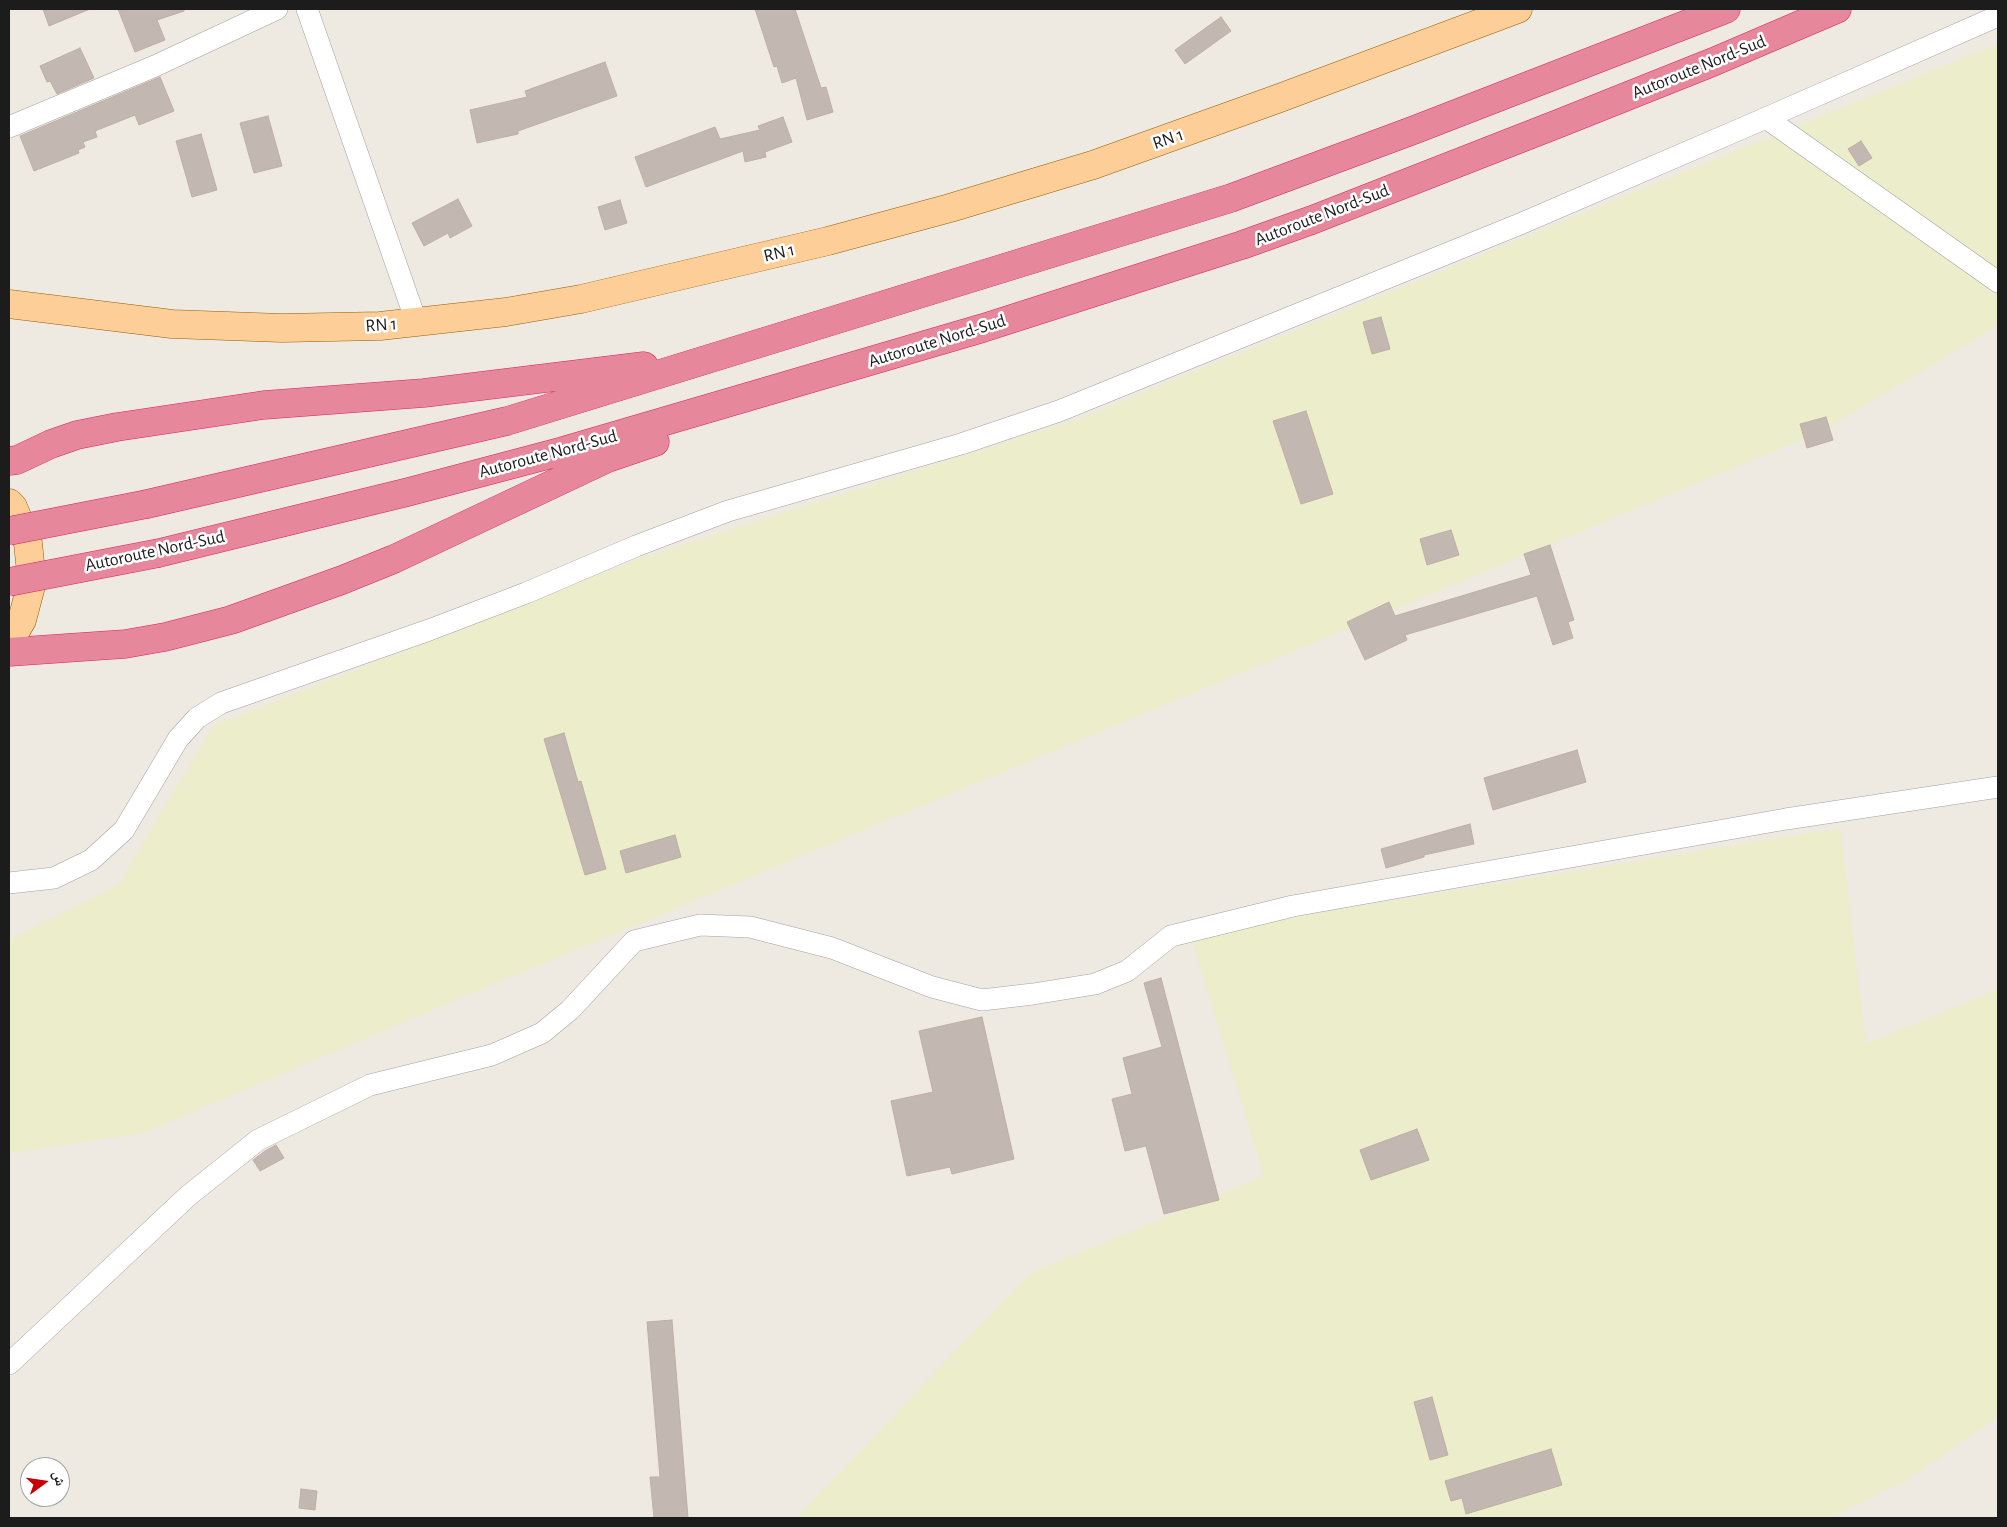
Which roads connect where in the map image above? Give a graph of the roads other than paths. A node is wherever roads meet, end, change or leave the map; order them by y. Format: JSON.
{"nodes":[{"id":1,"x":277,"y":9,"type":"edge"},
{"id":2,"x":307,"y":9,"type":"edge"},
{"id":3,"x":1518,"y":9,"type":"edge"},
{"id":4,"x":1726,"y":9,"type":"edge"},
{"id":5,"x":1837,"y":9,"type":"edge"},
{"id":6,"x":1998,"y":16,"type":"edge"},
{"id":7,"x":1766,"y":118,"type":"junction"},
{"id":8,"x":9,"y":127,"type":"edge"},
{"id":9,"x":1998,"y":282,"type":"edge"},
{"id":10,"x":9,"y":304,"type":"edge"},
{"id":11,"x":416,"y":321,"type":"junction"},
{"id":12,"x":708,"y":359,"type":"junction"},
{"id":13,"x":727,"y":402,"type":"junction"},
{"id":14,"x":9,"y":461,"type":"edge"},
{"id":15,"x":9,"y":503,"type":"edge"},
{"id":16,"x":9,"y":531,"type":"edge"},
{"id":17,"x":9,"y":582,"type":"edge"},
{"id":18,"x":9,"y":642,"type":"edge"},
{"id":19,"x":9,"y":652,"type":"edge"},
{"id":20,"x":1998,"y":787,"type":"edge"},
{"id":21,"x":9,"y":883,"type":"edge"},
{"id":22,"x":9,"y":1364,"type":"edge"}],
"edges":[{"from":1,"to":8,"type":"street"},
{"from":2,"to":11,"type":"street"},
{"from":3,"to":11,"type":"main road","name":"RN 1"},
{"from":4,"to":12,"type":"highway"},
{"from":5,"to":13,"type":"highway","name":"Autoroute Nord-Sud"},
{"from":6,"to":7,"type":"street"},
{"from":7,"to":9,"type":"street"},
{"from":7,"to":21,"type":"street"},
{"from":10,"to":11,"type":"main road","name":"RN 1"},
{"from":12,"to":14,"type":"highway"},
{"from":12,"to":16,"type":"highway","bridge":true},
{"from":13,"to":17,"type":"highway","name":"Autoroute Nord-Sud","bridge":true},
{"from":13,"to":19,"type":"highway"},
{"from":15,"to":18,"type":"main road"},
{"from":20,"to":22,"type":"street"}]}
